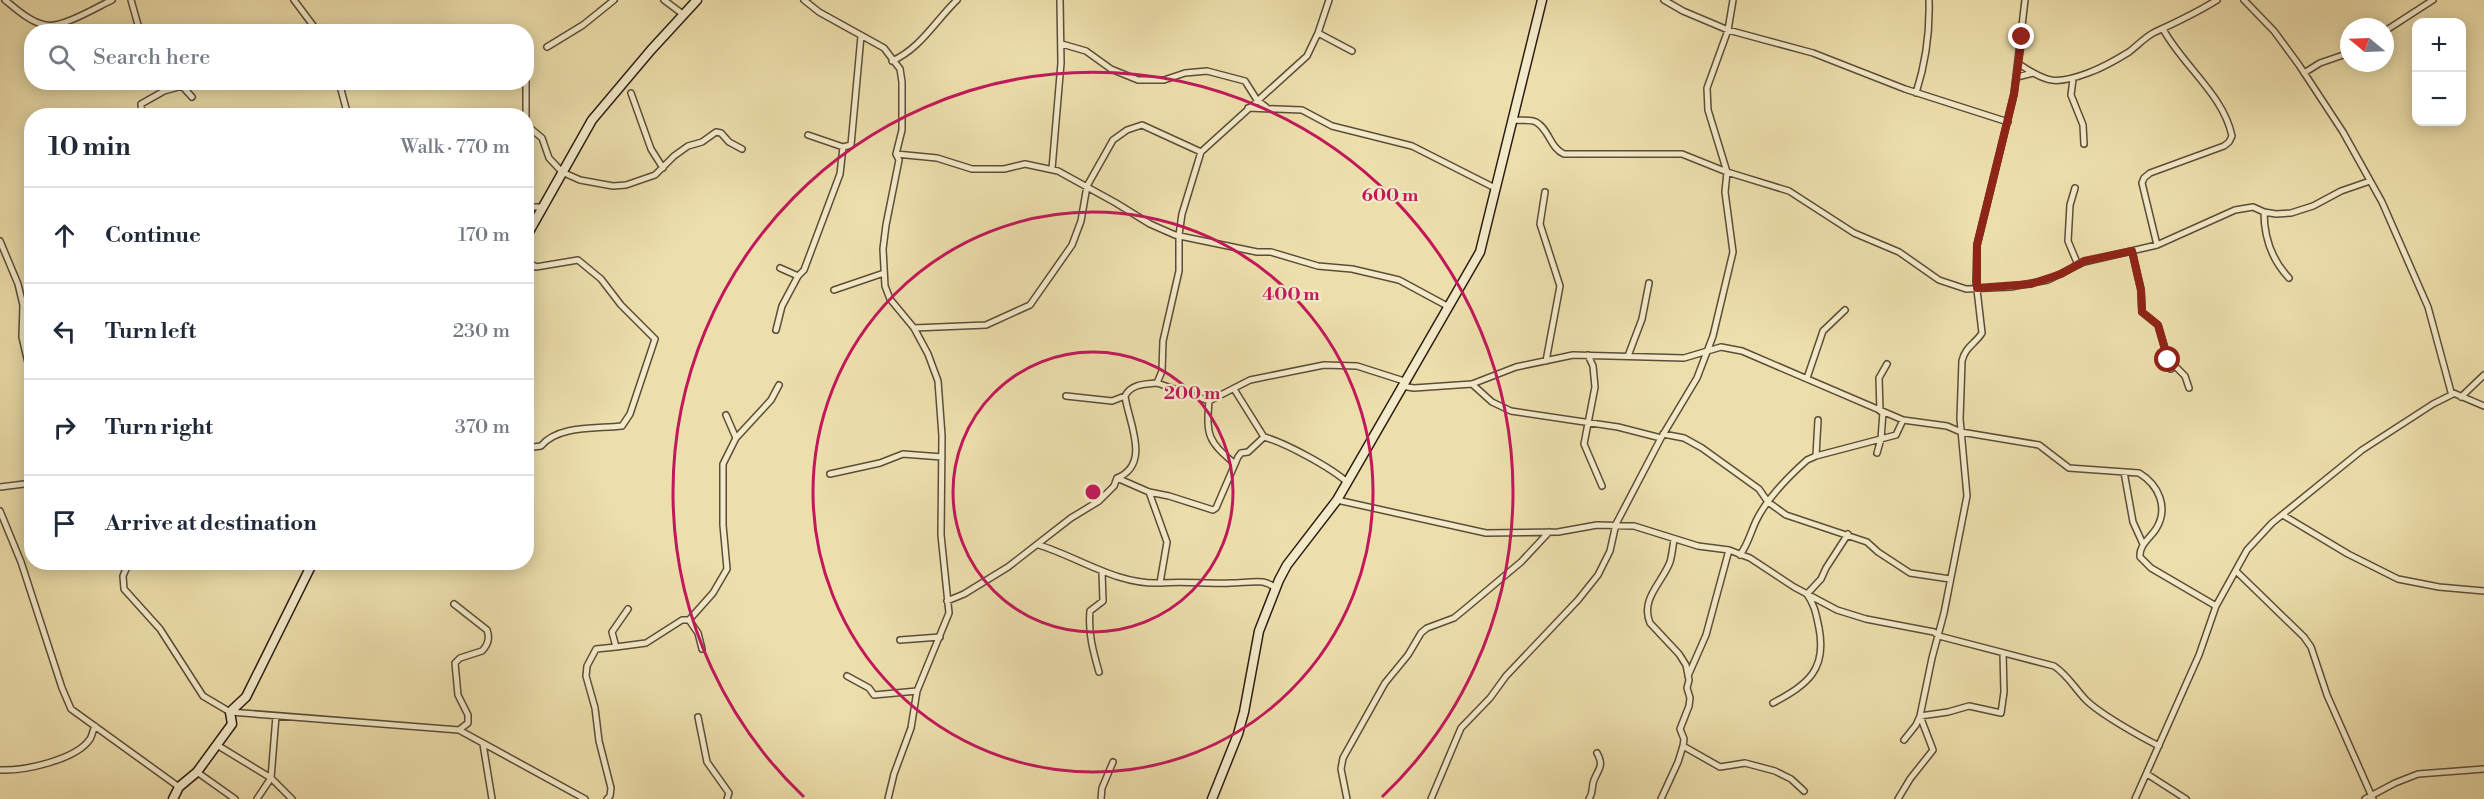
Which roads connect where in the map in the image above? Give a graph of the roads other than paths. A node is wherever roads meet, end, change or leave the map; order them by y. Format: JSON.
{"nodes":[{"id":1,"x":5,"y":0,"type":"edge"},
{"id":2,"x":112,"y":0,"type":"edge"},
{"id":3,"x":131,"y":0,"type":"edge"},
{"id":4,"x":294,"y":0,"type":"edge"},
{"id":5,"x":614,"y":0,"type":"edge"},
{"id":6,"x":664,"y":0,"type":"edge"},
{"id":7,"x":698,"y":0,"type":"edge"},
{"id":8,"x":804,"y":0,"type":"edge"},
{"id":9,"x":957,"y":0,"type":"edge"},
{"id":10,"x":1060,"y":0,"type":"edge"},
{"id":11,"x":1329,"y":0,"type":"edge"},
{"id":12,"x":1542,"y":0,"type":"edge"},
{"id":13,"x":1664,"y":0,"type":"edge"},
{"id":14,"x":1733,"y":0,"type":"edge"},
{"id":15,"x":1929,"y":0,"type":"edge"},
{"id":16,"x":2025,"y":0,"type":"edge"},
{"id":17,"x":2217,"y":0,"type":"edge"},
{"id":18,"x":2244,"y":0,"type":"edge"},
{"id":19,"x":2433,"y":0,"type":"edge"},
{"id":20,"x":684,"y":15,"type":"junction"},
{"id":21,"x":41,"y":24,"type":"edge"},
{"id":22,"x":59,"y":24,"type":"edge"},
{"id":23,"x":138,"y":24,"type":"edge"},
{"id":24,"x":312,"y":24,"type":"edge"},
{"id":25,"x":2394,"y":25,"type":"edge"},
{"id":26,"x":2163,"y":29,"type":"junction"},
{"id":27,"x":1728,"y":30,"type":"junction"},
{"id":28,"x":1318,"y":33,"type":"junction"},
{"id":29,"x":861,"y":36,"type":"junction"},
{"id":30,"x":1062,"y":44,"type":"junction"},
{"id":31,"x":547,"y":47,"type":"dead end"},
{"id":32,"x":1352,"y":51,"type":"dead end"},
{"id":33,"x":2340,"y":56,"type":"edge"},
{"id":34,"x":892,"y":61,"type":"junction"},
{"id":35,"x":2019,"y":64,"type":"junction"},
{"id":36,"x":2033,"y":73,"type":"junction"},
{"id":37,"x":2304,"y":73,"type":"junction"},
{"id":38,"x":2017,"y":77,"type":"junction"},
{"id":39,"x":2073,"y":79,"type":"junction"},
{"id":40,"x":167,"y":90,"type":"edge"},
{"id":41,"x":187,"y":90,"type":"edge"},
{"id":42,"x":341,"y":90,"type":"edge"},
{"id":43,"x":526,"y":90,"type":"edge"},
{"id":44,"x":631,"y":93,"type":"dead end"},
{"id":45,"x":1916,"y":93,"type":"junction"},
{"id":46,"x":192,"y":97,"type":"dead end"},
{"id":47,"x":1257,"y":100,"type":"junction"},
{"id":48,"x":1266,"y":107,"type":"junction"},
{"id":49,"x":141,"y":108,"type":"edge"},
{"id":50,"x":346,"y":108,"type":"edge"},
{"id":51,"x":526,"y":108,"type":"edge"},
{"id":52,"x":1248,"y":108,"type":"junction"},
{"id":53,"x":1512,"y":120,"type":"junction"},
{"id":54,"x":2008,"y":122,"type":"junction"},
{"id":55,"x":534,"y":131,"type":"edge"},
{"id":56,"x":808,"y":135,"type":"dead end"},
{"id":57,"x":2084,"y":144,"type":"dead end"},
{"id":58,"x":843,"y":147,"type":"junction"},
{"id":59,"x":742,"y":149,"type":"dead end"},
{"id":60,"x":1201,"y":152,"type":"junction"},
{"id":61,"x":896,"y":154,"type":"junction"},
{"id":62,"x":663,"y":168,"type":"junction"},
{"id":63,"x":1054,"y":169,"type":"junction"},
{"id":64,"x":562,"y":172,"type":"junction"},
{"id":65,"x":1727,"y":172,"type":"junction"},
{"id":66,"x":2370,"y":180,"type":"junction"},
{"id":67,"x":1087,"y":186,"type":"junction"},
{"id":68,"x":1495,"y":188,"type":"junction"},
{"id":69,"x":2075,"y":188,"type":"dead end"},
{"id":70,"x":1545,"y":192,"type":"dead end"},
{"id":71,"x":534,"y":207,"type":"edge"},
{"id":72,"x":542,"y":207,"type":"junction"},
{"id":73,"x":2264,"y":212,"type":"junction"},
{"id":74,"x":534,"y":222,"type":"edge"},
{"id":75,"x":1179,"y":235,"type":"junction"},
{"id":76,"x":0,"y":241,"type":"edge"},
{"id":77,"x":2157,"y":245,"type":"junction"},
{"id":78,"x":2132,"y":251,"type":"junction"},
{"id":79,"x":2078,"y":265,"type":"junction"},
{"id":80,"x":534,"y":266,"type":"edge"},
{"id":81,"x":780,"y":268,"type":"dead end"},
{"id":82,"x":884,"y":273,"type":"junction"},
{"id":83,"x":798,"y":276,"type":"junction"},
{"id":84,"x":2289,"y":278,"type":"dead end"},
{"id":85,"x":1649,"y":283,"type":"dead end"},
{"id":86,"x":1977,"y":288,"type":"junction"},
{"id":87,"x":834,"y":290,"type":"dead end"},
{"id":88,"x":23,"y":305,"type":"joint"},
{"id":89,"x":1449,"y":307,"type":"junction"},
{"id":90,"x":1845,"y":310,"type":"dead end"},
{"id":91,"x":914,"y":328,"type":"junction"},
{"id":92,"x":776,"y":330,"type":"dead end"},
{"id":93,"x":24,"y":346,"type":"edge"},
{"id":94,"x":1706,"y":352,"type":"junction"},
{"id":95,"x":1588,"y":355,"type":"junction"},
{"id":96,"x":1628,"y":356,"type":"junction"},
{"id":97,"x":2168,"y":360,"type":"junction"},
{"id":98,"x":1546,"y":361,"type":"junction"},
{"id":99,"x":1887,"y":364,"type":"dead end"},
{"id":100,"x":2171,"y":369,"type":"dead end"},
{"id":101,"x":2484,"y":375,"type":"edge"},
{"id":102,"x":1807,"y":378,"type":"junction"},
{"id":103,"x":1157,"y":383,"type":"junction"},
{"id":104,"x":1403,"y":384,"type":"junction"},
{"id":105,"x":1473,"y":384,"type":"junction"},
{"id":106,"x":779,"y":385,"type":"dead end"},
{"id":107,"x":2189,"y":388,"type":"dead end"},
{"id":108,"x":1234,"y":389,"type":"junction"},
{"id":109,"x":2453,"y":394,"type":"junction"},
{"id":110,"x":1066,"y":396,"type":"dead end"},
{"id":111,"x":1125,"y":396,"type":"junction"},
{"id":112,"x":2461,"y":397,"type":"junction"},
{"id":113,"x":1209,"y":400,"type":"junction"},
{"id":114,"x":2484,"y":406,"type":"edge"},
{"id":115,"x":1882,"y":411,"type":"junction"},
{"id":116,"x":726,"y":415,"type":"dead end"},
{"id":117,"x":1818,"y":420,"type":"dead end"},
{"id":118,"x":1903,"y":420,"type":"junction"},
{"id":119,"x":1589,"y":424,"type":"junction"},
{"id":120,"x":1961,"y":432,"type":"junction"},
{"id":121,"x":1662,"y":436,"type":"junction"},
{"id":122,"x":1264,"y":437,"type":"junction"},
{"id":123,"x":736,"y":438,"type":"junction"},
{"id":124,"x":1881,"y":439,"type":"junction"},
{"id":125,"x":534,"y":447,"type":"edge"},
{"id":126,"x":1877,"y":453,"type":"dead end"},
{"id":127,"x":1816,"y":456,"type":"junction"},
{"id":128,"x":942,"y":457,"type":"junction"},
{"id":129,"x":1235,"y":464,"type":"junction"},
{"id":130,"x":2124,"y":472,"type":"junction"},
{"id":131,"x":830,"y":474,"type":"dead end"},
{"id":132,"x":1118,"y":478,"type":"junction"},
{"id":133,"x":1348,"y":483,"type":"junction"},
{"id":134,"x":24,"y":484,"type":"edge"},
{"id":135,"x":1602,"y":486,"type":"dead end"},
{"id":136,"x":0,"y":487,"type":"edge"},
{"id":137,"x":1149,"y":492,"type":"junction"},
{"id":138,"x":1337,"y":500,"type":"junction"},
{"id":139,"x":1768,"y":502,"type":"junction"},
{"id":140,"x":0,"y":511,"type":"edge"},
{"id":141,"x":2283,"y":515,"type":"junction"},
{"id":142,"x":1616,"y":524,"type":"junction"},
{"id":143,"x":1549,"y":531,"type":"junction"},
{"id":144,"x":1848,"y":534,"type":"junction"},
{"id":145,"x":1674,"y":538,"type":"junction"},
{"id":146,"x":2143,"y":544,"type":"junction"},
{"id":147,"x":1039,"y":545,"type":"junction"},
{"id":148,"x":1729,"y":550,"type":"junction"},
{"id":149,"x":1740,"y":555,"type":"junction"},
{"id":150,"x":126,"y":570,"type":"edge"},
{"id":151,"x":309,"y":570,"type":"edge"},
{"id":152,"x":2236,"y":571,"type":"junction"},
{"id":153,"x":1102,"y":572,"type":"junction"},
{"id":154,"x":1950,"y":579,"type":"junction"},
{"id":155,"x":1160,"y":583,"type":"junction"},
{"id":156,"x":1275,"y":588,"type":"junction"},
{"id":157,"x":2484,"y":591,"type":"edge"},
{"id":158,"x":1807,"y":594,"type":"junction"},
{"id":159,"x":947,"y":601,"type":"junction"},
{"id":160,"x":454,"y":604,"type":"dead end"},
{"id":161,"x":2216,"y":606,"type":"junction"},
{"id":162,"x":628,"y":609,"type":"dead end"},
{"id":163,"x":690,"y":620,"type":"junction"},
{"id":164,"x":1939,"y":636,"type":"junction"},
{"id":165,"x":940,"y":637,"type":"junction"},
{"id":166,"x":900,"y":640,"type":"dead end"},
{"id":167,"x":616,"y":647,"type":"junction"},
{"id":168,"x":702,"y":650,"type":"dead end"},
{"id":169,"x":2003,"y":653,"type":"junction"},
{"id":170,"x":1689,"y":666,"type":"junction"},
{"id":171,"x":1099,"y":672,"type":"dead end"},
{"id":172,"x":847,"y":676,"type":"dead end"},
{"id":173,"x":917,"y":691,"type":"junction"},
{"id":174,"x":1773,"y":703,"type":"dead end"},
{"id":175,"x":230,"y":712,"type":"junction"},
{"id":176,"x":276,"y":716,"type":"junction"},
{"id":177,"x":1920,"y":716,"type":"junction"},
{"id":178,"x":698,"y":717,"type":"dead end"},
{"id":179,"x":95,"y":726,"type":"junction"},
{"id":180,"x":459,"y":730,"type":"junction"},
{"id":181,"x":1904,"y":740,"type":"dead end"},
{"id":182,"x":483,"y":744,"type":"junction"},
{"id":183,"x":217,"y":746,"type":"junction"},
{"id":184,"x":1683,"y":746,"type":"junction"},
{"id":185,"x":2160,"y":746,"type":"junction"},
{"id":186,"x":1597,"y":753,"type":"dead end"},
{"id":187,"x":1113,"y":762,"type":"dead end"},
{"id":188,"x":2484,"y":769,"type":"edge"},
{"id":189,"x":0,"y":770,"type":"edge"},
{"id":190,"x":197,"y":772,"type":"junction"},
{"id":191,"x":2147,"y":774,"type":"junction"},
{"id":192,"x":271,"y":778,"type":"junction"},
{"id":193,"x":179,"y":787,"type":"junction"},
{"id":194,"x":1804,"y":791,"type":"dead end"},
{"id":195,"x":2369,"y":798,"type":"edge"},
{"id":196,"x":173,"y":799,"type":"edge"},
{"id":197,"x":235,"y":799,"type":"edge"},
{"id":198,"x":257,"y":799,"type":"edge"},
{"id":199,"x":292,"y":799,"type":"edge"},
{"id":200,"x":492,"y":799,"type":"edge"},
{"id":201,"x":585,"y":799,"type":"edge"},
{"id":202,"x":607,"y":799,"type":"edge"},
{"id":203,"x":727,"y":799,"type":"edge"},
{"id":204,"x":888,"y":799,"type":"edge"},
{"id":205,"x":1101,"y":799,"type":"edge"},
{"id":206,"x":1212,"y":799,"type":"edge"},
{"id":207,"x":1347,"y":799,"type":"edge"},
{"id":208,"x":1431,"y":799,"type":"edge"},
{"id":209,"x":1589,"y":799,"type":"edge"},
{"id":210,"x":1661,"y":799,"type":"edge"},
{"id":211,"x":1898,"y":799,"type":"edge"},
{"id":212,"x":2135,"y":799,"type":"edge"},
{"id":213,"x":2186,"y":799,"type":"edge"}],
"edges":[{"from":1,"to":21,"type":"street"},
{"from":2,"to":22,"type":"street"},
{"from":3,"to":23,"type":"street"},
{"from":4,"to":24,"type":"street"},
{"from":5,"to":31,"type":"street"},
{"from":6,"to":20,"type":"street"},
{"from":7,"to":20,"type":"street"},
{"from":8,"to":29,"type":"street"},
{"from":9,"to":34,"type":"street"},
{"from":10,"to":30,"type":"street"},
{"from":11,"to":28,"type":"street"},
{"from":12,"to":53,"type":"street"},
{"from":13,"to":27,"type":"street"},
{"from":14,"to":27,"type":"street"},
{"from":15,"to":45,"type":"street"},
{"from":16,"to":35,"type":"street"},
{"from":17,"to":26,"type":"street"},
{"from":18,"to":37,"type":"street"},
{"from":19,"to":25,"type":"street"},
{"from":20,"to":64,"type":"street"},
{"from":26,"to":39,"type":"street"},
{"from":26,"to":77,"type":"street"},
{"from":27,"to":45,"type":"street"},
{"from":27,"to":65,"type":"street"},
{"from":28,"to":32,"type":"street"},
{"from":28,"to":47,"type":"street"},
{"from":29,"to":34,"type":"street"},
{"from":29,"to":58,"type":"street"},
{"from":30,"to":47,"type":"street"},
{"from":30,"to":63,"type":"street"},
{"from":33,"to":37,"type":"street"},
{"from":34,"to":61,"type":"street"},
{"from":35,"to":36,"type":"street"},
{"from":35,"to":38,"type":"street"},
{"from":36,"to":38,"type":"street"},
{"from":36,"to":39,"type":"street"},
{"from":37,"to":66,"type":"street"},
{"from":38,"to":54,"type":"street"},
{"from":39,"to":57,"type":"street"},
{"from":40,"to":49,"type":"street"},
{"from":41,"to":46,"type":"street"},
{"from":42,"to":50,"type":"street"},
{"from":43,"to":51,"type":"street"},
{"from":44,"to":62,"type":"street"},
{"from":45,"to":54,"type":"street"},
{"from":47,"to":48,"type":"street"},
{"from":47,"to":52,"type":"street"},
{"from":48,"to":52,"type":"street"},
{"from":48,"to":68,"type":"street"},
{"from":52,"to":60,"type":"street"},
{"from":53,"to":65,"type":"street"},
{"from":53,"to":68,"type":"street"},
{"from":54,"to":86,"type":"street"},
{"from":55,"to":64,"type":"street"},
{"from":56,"to":58,"type":"street"},
{"from":58,"to":83,"type":"street"},
{"from":59,"to":62,"type":"street"},
{"from":60,"to":67,"type":"street"},
{"from":60,"to":75,"type":"street"},
{"from":61,"to":63,"type":"street"},
{"from":61,"to":82,"type":"street"},
{"from":62,"to":64,"type":"street"},
{"from":63,"to":67,"type":"street"},
{"from":64,"to":72,"type":"street"},
{"from":65,"to":86,"type":"street"},
{"from":65,"to":94,"type":"street"},
{"from":66,"to":73,"type":"street"},
{"from":66,"to":109,"type":"street"},
{"from":67,"to":75,"type":"street"},
{"from":67,"to":91,"type":"street"},
{"from":68,"to":89,"type":"street"},
{"from":69,"to":79,"type":"street"},
{"from":70,"to":98,"type":"street"},
{"from":71,"to":72,"type":"street"},
{"from":72,"to":74,"type":"street"},
{"from":73,"to":77,"type":"street"},
{"from":73,"to":84,"type":"street"},
{"from":75,"to":89,"type":"street"},
{"from":75,"to":103,"type":"street"},
{"from":76,"to":88,"type":"street"},
{"from":77,"to":78,"type":"street"},
{"from":78,"to":79,"type":"street"},
{"from":78,"to":97,"type":"street"},
{"from":79,"to":86,"type":"street"},
{"from":80,"to":125,"type":"street"},
{"from":81,"to":83,"type":"street"},
{"from":82,"to":87,"type":"street"},
{"from":82,"to":91,"type":"street"},
{"from":83,"to":92,"type":"street"},
{"from":85,"to":96,"type":"street"},
{"from":86,"to":120,"type":"street"},
{"from":88,"to":93,"type":"street"},
{"from":89,"to":104,"type":"street"},
{"from":90,"to":102,"type":"street"},
{"from":91,"to":128,"type":"street"},
{"from":94,"to":96,"type":"street"},
{"from":94,"to":102,"type":"street"},
{"from":94,"to":121,"type":"street"},
{"from":95,"to":96,"type":"street"},
{"from":95,"to":98,"type":"street"},
{"from":95,"to":119,"type":"street"},
{"from":97,"to":100,"type":"street"},
{"from":97,"to":107,"type":"street"},
{"from":98,"to":105,"type":"street"},
{"from":99,"to":115,"type":"street"},
{"from":101,"to":112,"type":"street"},
{"from":102,"to":115,"type":"street"},
{"from":103,"to":111,"type":"street"},
{"from":103,"to":113,"type":"street"},
{"from":104,"to":105,"type":"street"},
{"from":104,"to":108,"type":"street"},
{"from":104,"to":133,"type":"street"},
{"from":105,"to":119,"type":"street"},
{"from":106,"to":123,"type":"street"},
{"from":108,"to":113,"type":"street"},
{"from":108,"to":122,"type":"street"},
{"from":109,"to":112,"type":"street"},
{"from":109,"to":141,"type":"street"},
{"from":110,"to":111,"type":"street"},
{"from":111,"to":132,"type":"street"},
{"from":112,"to":114,"type":"street"},
{"from":113,"to":129,"type":"street"},
{"from":115,"to":118,"type":"street"},
{"from":115,"to":124,"type":"street"},
{"from":116,"to":123,"type":"street"},
{"from":117,"to":127,"type":"street"},
{"from":118,"to":120,"type":"street"},
{"from":118,"to":124,"type":"street"},
{"from":119,"to":121,"type":"street"},
{"from":119,"to":135,"type":"street"},
{"from":120,"to":130,"type":"street"},
{"from":120,"to":154,"type":"street"},
{"from":121,"to":139,"type":"street"},
{"from":121,"to":142,"type":"street"},
{"from":122,"to":129,"type":"street"},
{"from":122,"to":133,"type":"street"},
{"from":123,"to":163,"type":"street"},
{"from":124,"to":126,"type":"street"},
{"from":124,"to":127,"type":"street"},
{"from":127,"to":139,"type":"street"},
{"from":128,"to":131,"type":"street"},
{"from":128,"to":159,"type":"street"},
{"from":129,"to":137,"type":"street"},
{"from":130,"to":146,"type":"street"},
{"from":130,"to":146,"type":"street"},
{"from":132,"to":137,"type":"street"},
{"from":132,"to":147,"type":"street"},
{"from":133,"to":138,"type":"street"},
{"from":134,"to":136,"type":"street"},
{"from":137,"to":155,"type":"street"},
{"from":138,"to":143,"type":"street"},
{"from":138,"to":156,"type":"street"},
{"from":139,"to":144,"type":"street"},
{"from":139,"to":149,"type":"street"},
{"from":140,"to":179,"type":"street"},
{"from":141,"to":152,"type":"street"},
{"from":141,"to":157,"type":"street"},
{"from":142,"to":143,"type":"street"},
{"from":142,"to":145,"type":"street"},
{"from":142,"to":208,"type":"street"},
{"from":143,"to":207,"type":"street"},
{"from":144,"to":154,"type":"street"},
{"from":144,"to":158,"type":"street"},
{"from":145,"to":148,"type":"street"},
{"from":145,"to":170,"type":"street"},
{"from":146,"to":161,"type":"street"},
{"from":147,"to":153,"type":"street"},
{"from":147,"to":159,"type":"street"},
{"from":148,"to":149,"type":"street"},
{"from":148,"to":170,"type":"street"},
{"from":149,"to":158,"type":"street"},
{"from":150,"to":175,"type":"street"},
{"from":151,"to":175,"type":"street"},
{"from":152,"to":161,"type":"street"},
{"from":152,"to":195,"type":"street"},
{"from":153,"to":155,"type":"street"},
{"from":153,"to":171,"type":"street"},
{"from":154,"to":164,"type":"street"},
{"from":155,"to":156,"type":"street"},
{"from":156,"to":206,"type":"street"},
{"from":158,"to":164,"type":"street"},
{"from":158,"to":174,"type":"street"},
{"from":159,"to":165,"type":"street"},
{"from":160,"to":180,"type":"street"},
{"from":161,"to":185,"type":"street"},
{"from":162,"to":167,"type":"street"},
{"from":163,"to":167,"type":"street"},
{"from":163,"to":168,"type":"street"},
{"from":164,"to":169,"type":"street"},
{"from":164,"to":177,"type":"street"},
{"from":165,"to":166,"type":"street"},
{"from":165,"to":173,"type":"street"},
{"from":167,"to":202,"type":"street"},
{"from":169,"to":177,"type":"street"},
{"from":169,"to":185,"type":"street"},
{"from":170,"to":184,"type":"street"},
{"from":172,"to":173,"type":"street"},
{"from":173,"to":204,"type":"street"},
{"from":175,"to":176,"type":"street"},
{"from":175,"to":183,"type":"street"},
{"from":176,"to":180,"type":"street"},
{"from":176,"to":192,"type":"street"},
{"from":177,"to":181,"type":"street"},
{"from":177,"to":211,"type":"street"},
{"from":178,"to":203,"type":"street"},
{"from":179,"to":189,"type":"street"},
{"from":179,"to":193,"type":"street"},
{"from":180,"to":182,"type":"street"},
{"from":182,"to":200,"type":"street"},
{"from":182,"to":201,"type":"street"},
{"from":183,"to":190,"type":"street"},
{"from":183,"to":192,"type":"street"},
{"from":184,"to":194,"type":"street"},
{"from":184,"to":210,"type":"street"},
{"from":185,"to":191,"type":"street"},
{"from":186,"to":209,"type":"street"},
{"from":187,"to":205,"type":"street"},
{"from":188,"to":195,"type":"street"},
{"from":190,"to":193,"type":"street"},
{"from":190,"to":197,"type":"street"},
{"from":191,"to":212,"type":"street"},
{"from":191,"to":213,"type":"street"},
{"from":192,"to":198,"type":"street"},
{"from":192,"to":199,"type":"street"},
{"from":193,"to":196,"type":"street"}]}
